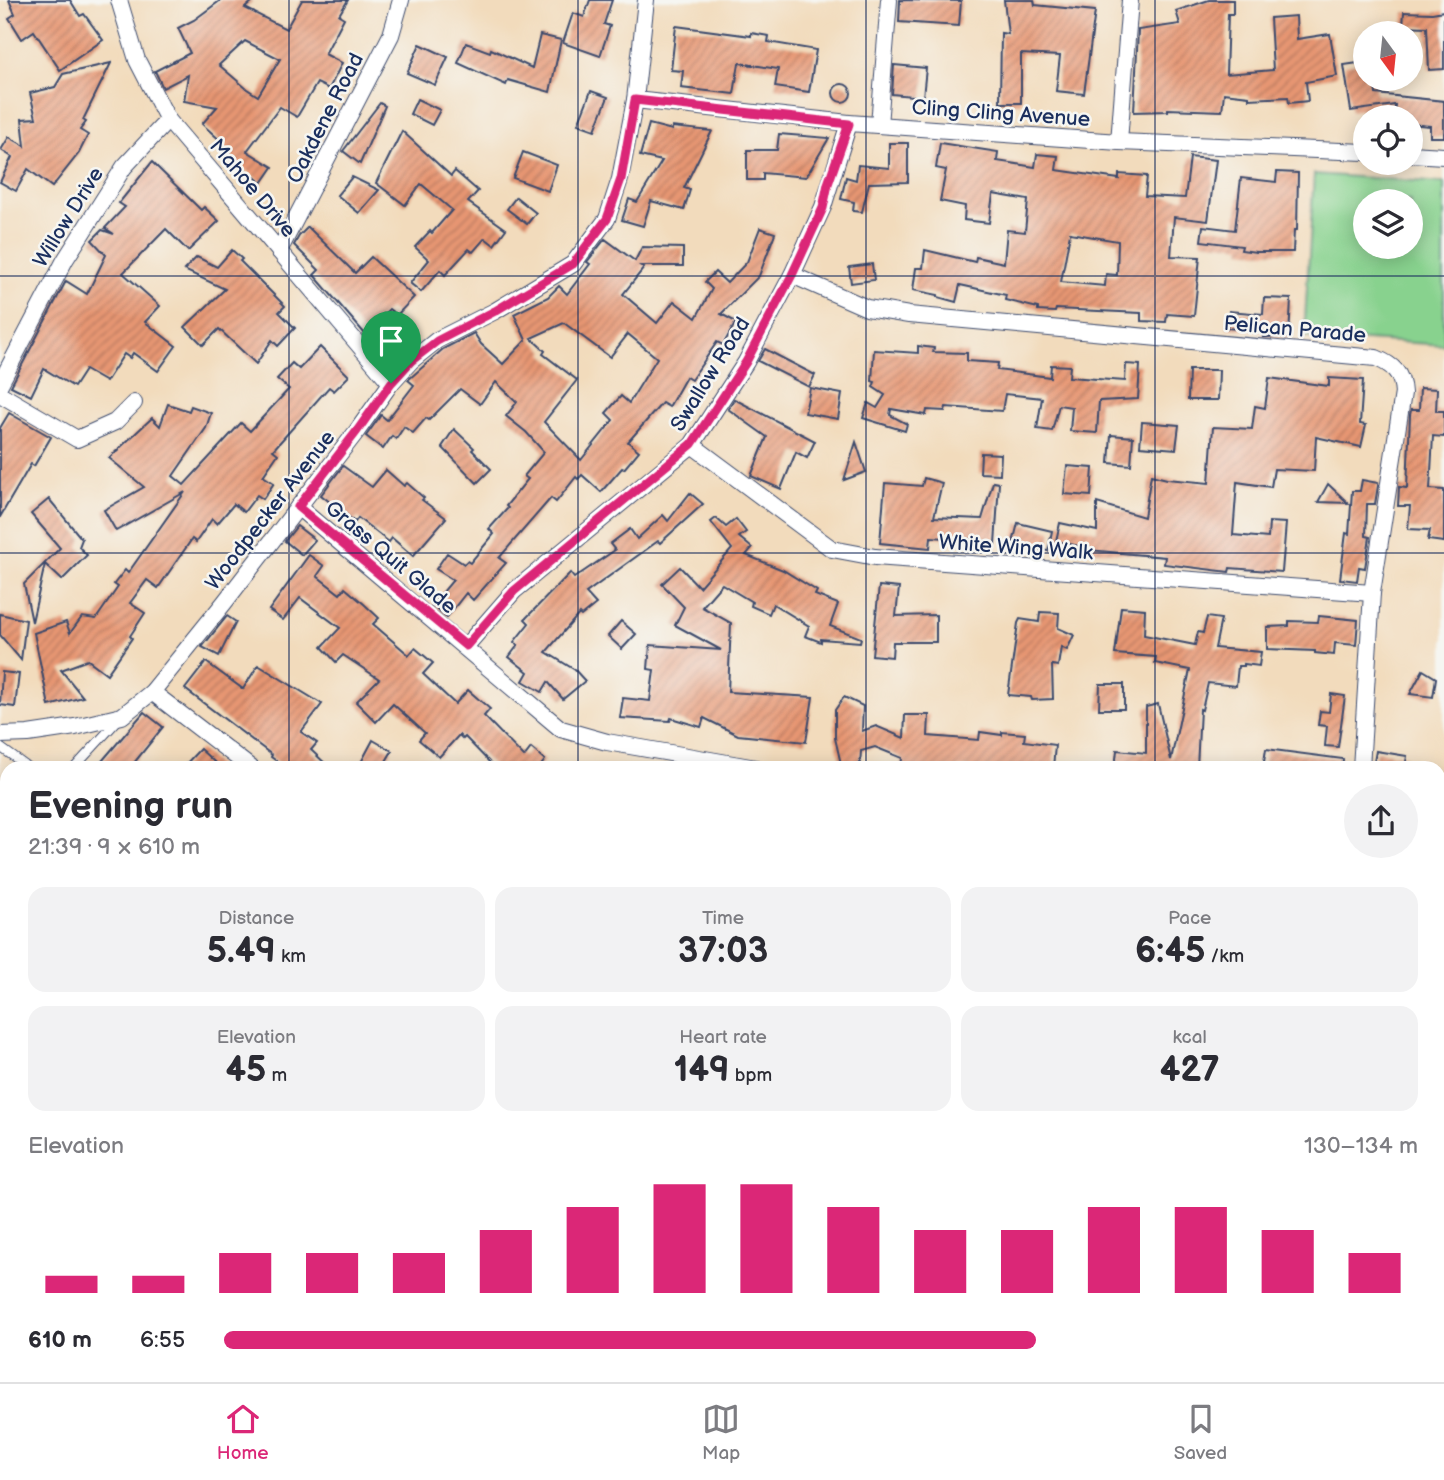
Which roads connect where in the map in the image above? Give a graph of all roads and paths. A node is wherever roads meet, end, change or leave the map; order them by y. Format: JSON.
{"nodes":[{"id":1,"x":119,"y":0,"type":"edge"},
{"id":2,"x":401,"y":0,"type":"edge"},
{"id":3,"x":646,"y":0,"type":"edge"},
{"id":4,"x":889,"y":0,"type":"edge"},
{"id":5,"x":1130,"y":0,"type":"edge"},
{"id":6,"x":635,"y":100,"type":"junction"},
{"id":7,"x":168,"y":120,"type":"junction"},
{"id":8,"x":849,"y":124,"type":"junction"},
{"id":9,"x":879,"y":125,"type":"junction"},
{"id":10,"x":1119,"y":142,"type":"junction"},
{"id":11,"x":1353,"y":152,"type":"edge"},
{"id":12,"x":1423,"y":155,"type":"edge"},
{"id":13,"x":1444,"y":156,"type":"edge"},
{"id":14,"x":279,"y":251,"type":"junction"},
{"id":15,"x":792,"y":275,"type":"junction"},
{"id":16,"x":391,"y":383,"type":"junction"},
{"id":17,"x":0,"y":384,"type":"edge"},
{"id":18,"x":0,"y":394,"type":"edge"},
{"id":19,"x":134,"y":403,"type":"dead end"},
{"id":20,"x":692,"y":444,"type":"junction"},
{"id":21,"x":298,"y":507,"type":"junction"},
{"id":22,"x":1372,"y":593,"type":"junction"},
{"id":23,"x":466,"y":646,"type":"junction"},
{"id":24,"x":152,"y":692,"type":"junction"},
{"id":25,"x":121,"y":716,"type":"junction"},
{"id":26,"x":0,"y":735,"type":"edge"},
{"id":27,"x":0,"y":747,"type":"edge"},
{"id":28,"x":19,"y":761,"type":"edge"},
{"id":29,"x":80,"y":761,"type":"edge"},
{"id":30,"x":242,"y":761,"type":"edge"},
{"id":31,"x":715,"y":761,"type":"edge"},
{"id":32,"x":1362,"y":761,"type":"edge"}],
"edges":[{"from":1,"to":7,"type":"street","name":"Mahoe Drive"},
{"from":2,"to":14,"type":"street","name":"Oakdene Road"},
{"from":3,"to":6,"type":"street","name":"Woodpecker Avenue"},
{"from":4,"to":9,"type":"street"},
{"from":5,"to":10,"type":"street"},
{"from":6,"to":8,"type":"street","name":"Cling Cling Avenue"},
{"from":6,"to":16,"type":"street","name":"Woodpecker Avenue"},
{"from":7,"to":14,"type":"street","name":"Mahoe Drive"},
{"from":7,"to":17,"type":"street","name":"Willow Drive"},
{"from":8,"to":9,"type":"street","name":"Cling Cling Avenue"},
{"from":8,"to":15,"type":"street","name":"Swallow Road"},
{"from":9,"to":10,"type":"street","name":"Cling Cling Avenue"},
{"from":10,"to":11,"type":"street","name":"Cling Cling Avenue"},
{"from":12,"to":13,"type":"street"},
{"from":14,"to":16,"type":"street","name":"Mahoe Drive"},
{"from":15,"to":20,"type":"street","name":"Swallow Road"},
{"from":15,"to":22,"type":"street","name":"Pelican Parade"},
{"from":16,"to":21,"type":"street","name":"Woodpecker Avenue"},
{"from":18,"to":19,"type":"street"},
{"from":20,"to":22,"type":"street","name":"White Wing Walk"},
{"from":20,"to":23,"type":"street","name":"Swallow Road"},
{"from":21,"to":23,"type":"street","name":"Grass Quit Glade"},
{"from":21,"to":24,"type":"street","name":"Woodpecker Avenue"},
{"from":22,"to":32,"type":"street","name":"Pelican Parade"},
{"from":23,"to":31,"type":"street","name":"Grass Quit Glade"},
{"from":24,"to":25,"type":"street","name":"Woodpecker Avenue"},
{"from":24,"to":30,"type":"street"},
{"from":25,"to":26,"type":"street","name":"Woodpecker Avenue"},
{"from":25,"to":29,"type":"lane"},
{"from":27,"to":28,"type":"lane"}]}
